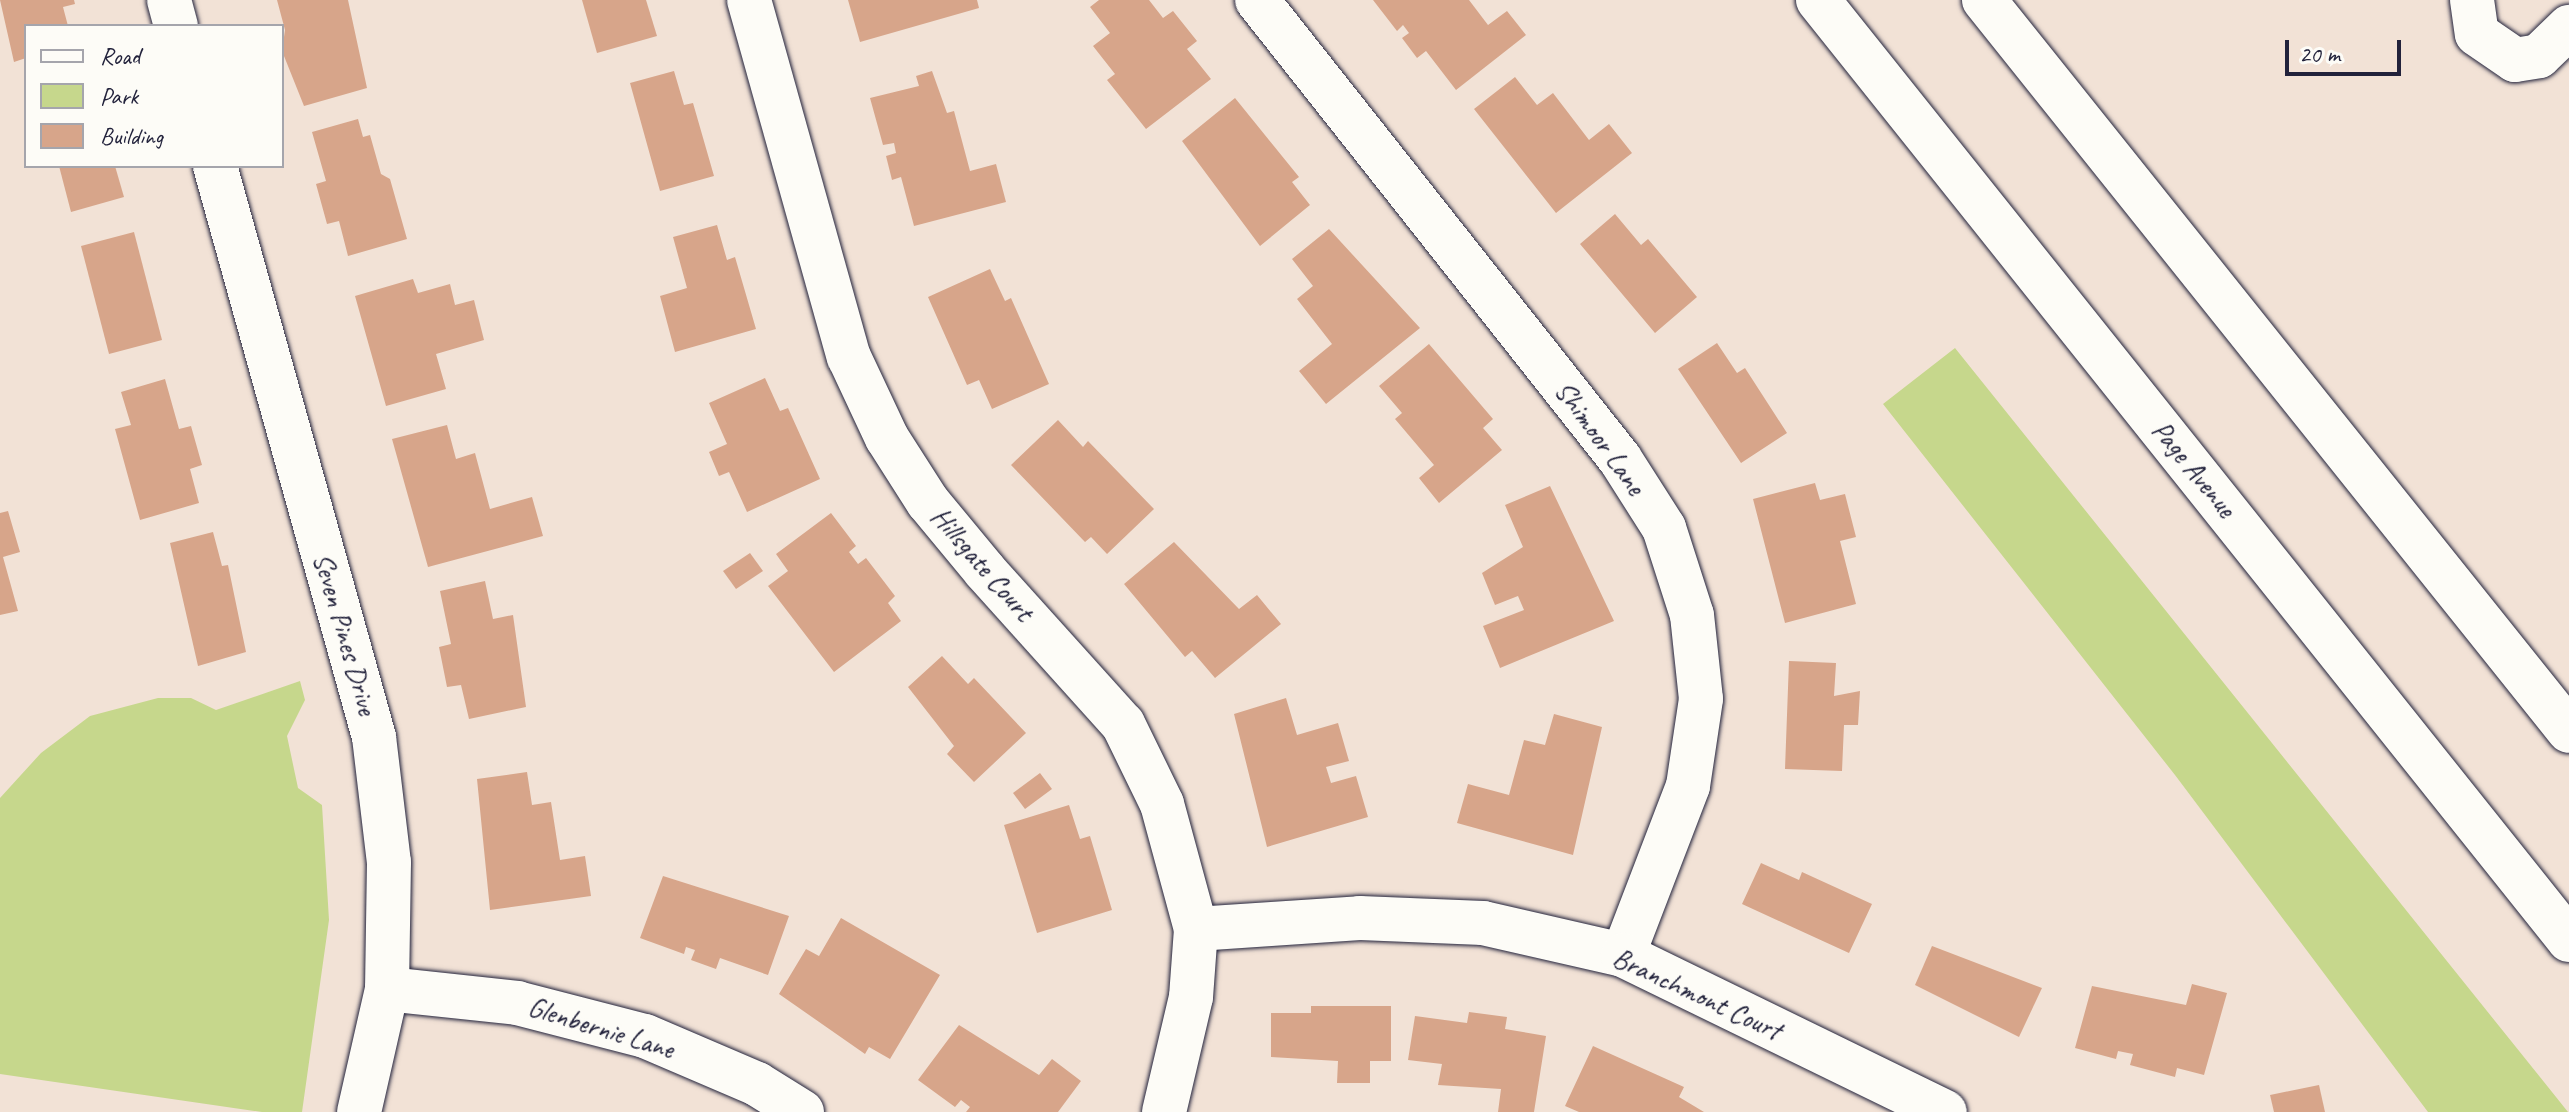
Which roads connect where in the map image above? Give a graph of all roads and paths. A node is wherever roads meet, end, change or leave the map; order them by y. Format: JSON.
{"nodes":[{"id":1,"x":169,"y":0,"type":"edge"},
{"id":2,"x":749,"y":0,"type":"edge"},
{"id":3,"x":1257,"y":0,"type":"edge"},
{"id":4,"x":1818,"y":0,"type":"edge"},
{"id":5,"x":1984,"y":0,"type":"edge"},
{"id":6,"x":2472,"y":0,"type":"edge"},
{"id":7,"x":175,"y":24,"type":"edge"},
{"id":8,"x":2569,"y":27,"type":"edge"},
{"id":9,"x":216,"y":168,"type":"edge"},
{"id":10,"x":2569,"y":731,"type":"edge"},
{"id":11,"x":1196,"y":929,"type":"junction"},
{"id":12,"x":2569,"y":940,"type":"edge"},
{"id":13,"x":1623,"y":955,"type":"junction"},
{"id":14,"x":387,"y":989,"type":"junction"},
{"id":15,"x":359,"y":1112,"type":"edge"},
{"id":16,"x":802,"y":1112,"type":"edge"},
{"id":17,"x":1164,"y":1112,"type":"edge"},
{"id":18,"x":1945,"y":1112,"type":"edge"}],
"edges":[{"from":1,"to":7,"type":"main road"},
{"from":2,"to":11,"type":"main road","name":"Hillsgate Court"},
{"from":3,"to":13,"type":"main road","name":"Shimoor Lane"},
{"from":4,"to":12,"type":"main road","name":"Page Avenue"},
{"from":5,"to":10,"type":"main road"},
{"from":6,"to":8,"type":"main road"},
{"from":9,"to":14,"type":"main road","name":"Seven Pines Drive"},
{"from":11,"to":13,"type":"main road","name":"Branchmont Court"},
{"from":11,"to":17,"type":"main road","name":"Hillsgate Court"},
{"from":13,"to":18,"type":"main road","name":"Branchmont Court"},
{"from":14,"to":15,"type":"main road","name":"Seven Pines Drive"},
{"from":14,"to":16,"type":"main road","name":"Glenbernie Lane"}]}
